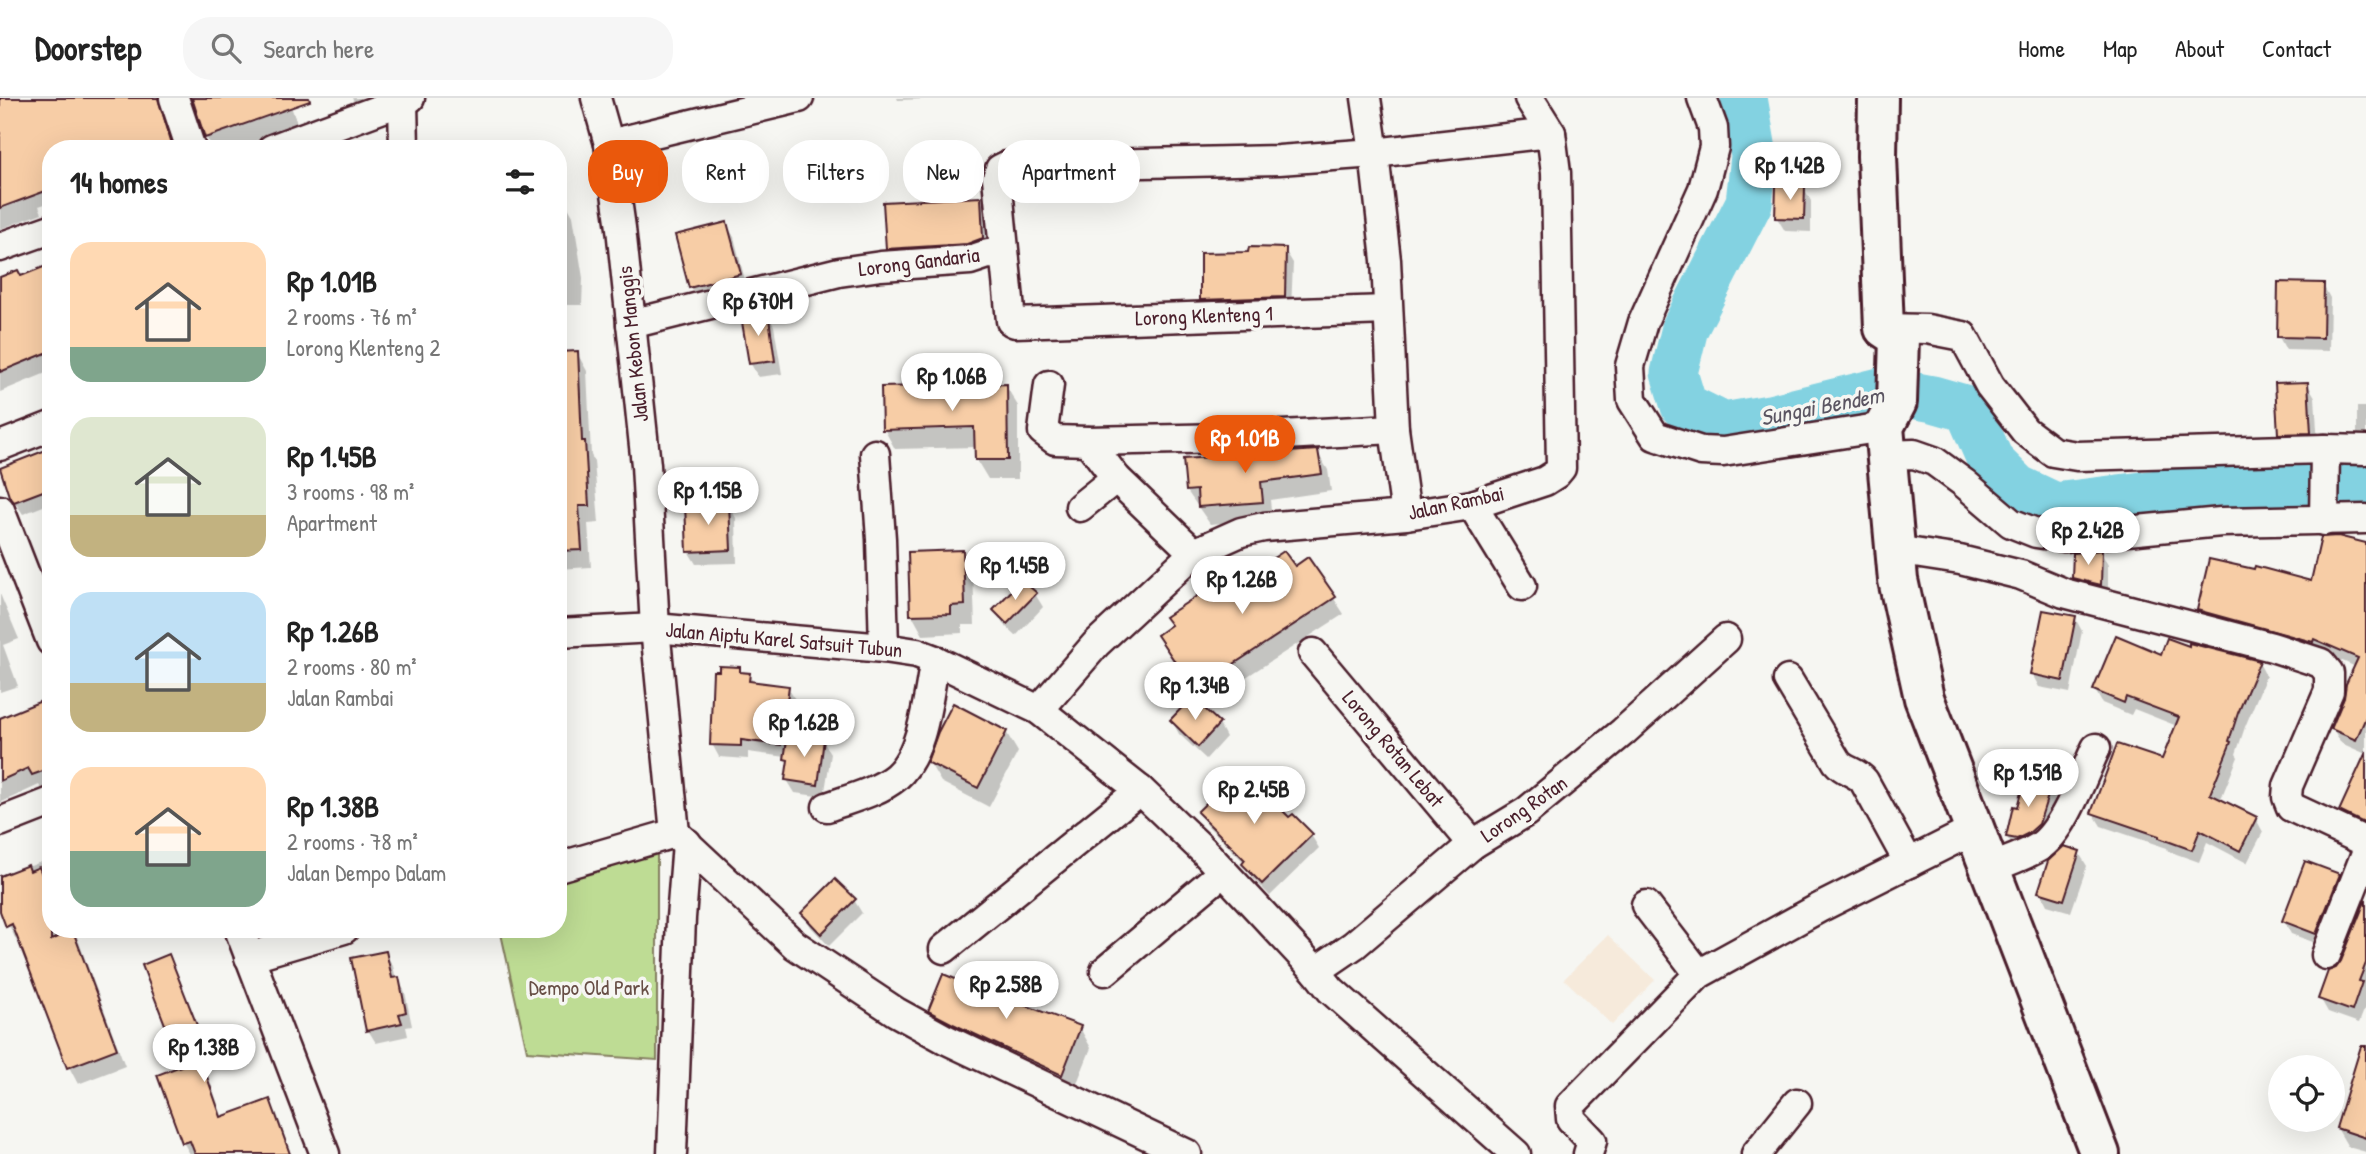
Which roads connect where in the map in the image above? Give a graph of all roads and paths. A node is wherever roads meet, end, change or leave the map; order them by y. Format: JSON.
{"nodes":[{"id":1,"x":174,"y":98,"type":"edge"},
{"id":2,"x":596,"y":98,"type":"edge"},
{"id":3,"x":799,"y":98,"type":"edge"},
{"id":4,"x":1366,"y":98,"type":"edge"},
{"id":5,"x":1529,"y":98,"type":"edge"},
{"id":6,"x":1702,"y":98,"type":"edge"},
{"id":7,"x":1878,"y":98,"type":"edge"},
{"id":8,"x":407,"y":100,"type":"edge"},
{"id":9,"x":1551,"y":133,"type":"junction"},
{"id":10,"x":188,"y":140,"type":"edge"},
{"id":11,"x":297,"y":140,"type":"edge"},
{"id":12,"x":405,"y":140,"type":"edge"},
{"id":13,"x":608,"y":140,"type":"edge"},
{"id":14,"x":626,"y":140,"type":"edge"},
{"id":15,"x":1374,"y":153,"type":"junction"},
{"id":16,"x":616,"y":203,"type":"edge"},
{"id":17,"x":42,"y":232,"type":"edge"},
{"id":18,"x":0,"y":247,"type":"edge"},
{"id":19,"x":1003,"y":255,"type":"junction"},
{"id":20,"x":1387,"y":310,"type":"junction"},
{"id":21,"x":631,"y":324,"type":"junction"},
{"id":22,"x":1892,"y":333,"type":"junction"},
{"id":23,"x":1049,"y":385,"type":"dead end"},
{"id":24,"x":1890,"y":428,"type":"junction"},
{"id":25,"x":1394,"y":429,"type":"junction"},
{"id":26,"x":42,"y":430,"type":"edge"},
{"id":27,"x":1088,"y":441,"type":"junction"},
{"id":28,"x":0,"y":446,"type":"edge"},
{"id":29,"x":2366,"y":450,"type":"edge"},
{"id":30,"x":875,"y":454,"type":"dead end"},
{"id":31,"x":2325,"y":457,"type":"junction"},
{"id":32,"x":1116,"y":478,"type":"junction"},
{"id":33,"x":1472,"y":505,"type":"junction"},
{"id":34,"x":1080,"y":507,"type":"dead end"},
{"id":35,"x":0,"y":510,"type":"edge"},
{"id":36,"x":1406,"y":514,"type":"junction"},
{"id":37,"x":2324,"y":515,"type":"junction"},
{"id":38,"x":2366,"y":520,"type":"edge"},
{"id":39,"x":1895,"y":550,"type":"junction"},
{"id":40,"x":1194,"y":553,"type":"junction"},
{"id":41,"x":1522,"y":586,"type":"dead end"},
{"id":42,"x":42,"y":595,"type":"edge"},
{"id":43,"x":655,"y":628,"type":"junction"},
{"id":44,"x":567,"y":633,"type":"edge"},
{"id":45,"x":1726,"y":639,"type":"dead end"},
{"id":46,"x":884,"y":648,"type":"junction"},
{"id":47,"x":1313,"y":653,"type":"dead end"},
{"id":48,"x":935,"y":660,"type":"junction"},
{"id":49,"x":1788,"y":680,"type":"dead end"},
{"id":50,"x":1039,"y":710,"type":"junction"},
{"id":51,"x":2096,"y":748,"type":"dead end"},
{"id":52,"x":1140,"y":790,"type":"junction"},
{"id":53,"x":42,"y":806,"type":"edge"},
{"id":54,"x":827,"y":807,"type":"dead end"},
{"id":55,"x":0,"y":822,"type":"edge"},
{"id":56,"x":1974,"y":830,"type":"junction"},
{"id":57,"x":681,"y":838,"type":"junction"},
{"id":58,"x":2366,"y":842,"type":"edge"},
{"id":59,"x":1473,"y":844,"type":"junction"},
{"id":60,"x":2366,"y":853,"type":"edge"},
{"id":61,"x":1909,"y":863,"type":"junction"},
{"id":62,"x":567,"y":865,"type":"edge"},
{"id":63,"x":1989,"y":869,"type":"junction"},
{"id":64,"x":1223,"y":872,"type":"junction"},
{"id":65,"x":1646,"y":905,"type":"dead end"},
{"id":66,"x":242,"y":938,"type":"edge"},
{"id":67,"x":313,"y":938,"type":"edge"},
{"id":68,"x":944,"y":949,"type":"dead end"},
{"id":69,"x":2326,"y":955,"type":"dead end"},
{"id":70,"x":249,"y":957,"type":"junction"},
{"id":71,"x":1105,"y":971,"type":"dead end"},
{"id":72,"x":1316,"y":971,"type":"junction"},
{"id":73,"x":1699,"y":974,"type":"junction"},
{"id":74,"x":1797,"y":1103,"type":"dead end"},
{"id":75,"x":325,"y":1154,"type":"edge"},
{"id":76,"x":672,"y":1154,"type":"edge"},
{"id":77,"x":1187,"y":1154,"type":"edge"},
{"id":78,"x":1516,"y":1154,"type":"edge"},
{"id":79,"x":1588,"y":1154,"type":"edge"},
{"id":80,"x":1756,"y":1154,"type":"edge"},
{"id":81,"x":2100,"y":1154,"type":"edge"}],
"edges":[{"from":1,"to":10,"type":"street"},
{"from":2,"to":13,"type":"street","name":"Jalan Kebon Manggis"},
{"from":3,"to":14,"type":"street"},
{"from":4,"to":15,"type":"street"},
{"from":5,"to":9,"type":"street","name":"Jalan Rambai"},
{"from":6,"to":24,"type":"street"},
{"from":7,"to":22,"type":"street"},
{"from":8,"to":11,"type":"street"},
{"from":8,"to":12,"type":"street"},
{"from":9,"to":15,"type":"street"},
{"from":9,"to":33,"type":"street","name":"Jalan Rambai"},
{"from":15,"to":19,"type":"street","name":"Lorong Gandaria"},
{"from":15,"to":20,"type":"street"},
{"from":16,"to":21,"type":"street","name":"Jalan Kebon Manggis"},
{"from":17,"to":18,"type":"street"},
{"from":19,"to":20,"type":"street","name":"Lorong Klenteng 1"},
{"from":19,"to":21,"type":"street","name":"Lorong Gandaria"},
{"from":20,"to":25,"type":"street"},
{"from":21,"to":43,"type":"street","name":"Jalan Kebon Manggis"},
{"from":22,"to":24,"type":"street"},
{"from":22,"to":31,"type":"street"},
{"from":23,"to":27,"type":"street"},
{"from":24,"to":37,"type":"street"},
{"from":24,"to":39,"type":"street"},
{"from":25,"to":27,"type":"street"},
{"from":25,"to":36,"type":"street"},
{"from":26,"to":28,"type":"street"},
{"from":27,"to":32,"type":"street"},
{"from":29,"to":31,"type":"street"},
{"from":30,"to":46,"type":"street"},
{"from":31,"to":37,"type":"street"},
{"from":32,"to":34,"type":"street"},
{"from":32,"to":40,"type":"street"},
{"from":33,"to":36,"type":"street","name":"Jalan Rambai"},
{"from":33,"to":41,"type":"street"},
{"from":35,"to":42,"type":"street"},
{"from":36,"to":40,"type":"street","name":"Jalan Rambai"},
{"from":37,"to":38,"type":"street"},
{"from":39,"to":56,"type":"street"},
{"from":39,"to":58,"type":"street"},
{"from":40,"to":50,"type":"street","name":"Jalan Rambai"},
{"from":43,"to":44,"type":"street","name":"Jalan Aiptu Karel Satsuit Tubun"},
{"from":43,"to":46,"type":"street","name":"Jalan Aiptu Karel Satsuit Tubun"},
{"from":43,"to":57,"type":"street","name":"Jalan Kebon Manggis"},
{"from":45,"to":59,"type":"street","name":"Lorong Rotan"},
{"from":46,"to":48,"type":"street","name":"Jalan Aiptu Karel Satsuit Tubun"},
{"from":47,"to":59,"type":"street","name":"Lorong Rotan Lebat"},
{"from":48,"to":50,"type":"street","name":"Jalan Aiptu Karel Satsuit Tubun"},
{"from":48,"to":54,"type":"street"},
{"from":49,"to":61,"type":"street"},
{"from":50,"to":52,"type":"street","name":"Jalan Aiptu Karel Satsuit Tubun"},
{"from":51,"to":63,"type":"street"},
{"from":52,"to":64,"type":"street","name":"Jalan Aiptu Karel Satsuit Tubun"},
{"from":52,"to":68,"type":"street"},
{"from":53,"to":55,"type":"street"},
{"from":56,"to":61,"type":"street"},
{"from":56,"to":63,"type":"street"},
{"from":57,"to":62,"type":"street"},
{"from":57,"to":76,"type":"street","name":"Jalan Kebon Manggis"},
{"from":57,"to":77,"type":"street"},
{"from":59,"to":72,"type":"street","name":"Lorong Rotan"},
{"from":60,"to":69,"type":"street"},
{"from":61,"to":73,"type":"street"},
{"from":63,"to":81,"type":"street"},
{"from":64,"to":71,"type":"street"},
{"from":64,"to":72,"type":"street","name":"Jalan Aiptu Karel Satsuit Tubun"},
{"from":65,"to":73,"type":"street"},
{"from":66,"to":70,"type":"street"},
{"from":67,"to":70,"type":"street"},
{"from":70,"to":75,"type":"street"},
{"from":72,"to":78,"type":"street","name":"Jalan Aiptu Karel Satsuit Tubun"},
{"from":73,"to":79,"type":"street"},
{"from":74,"to":80,"type":"street"}]}
